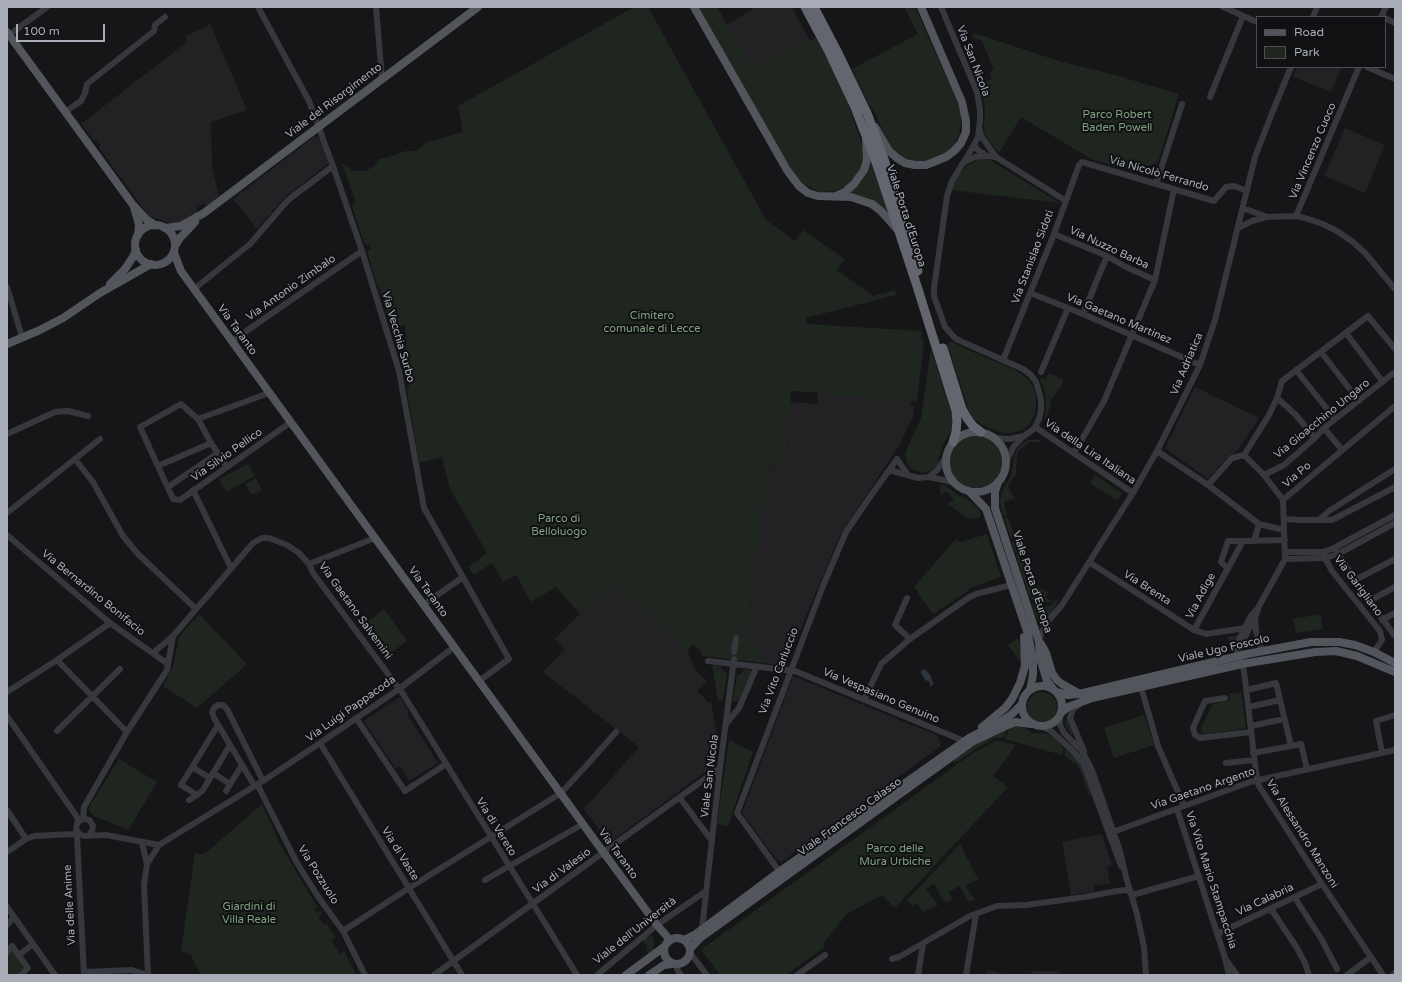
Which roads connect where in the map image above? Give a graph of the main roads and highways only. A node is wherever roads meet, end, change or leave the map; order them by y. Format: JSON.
{"nodes":[{"id":1,"x":478,"y":7,"type":"edge"},
{"id":2,"x":694,"y":7,"type":"edge"},
{"id":3,"x":805,"y":7,"type":"edge"},
{"id":4,"x":814,"y":7,"type":"edge"},
{"id":5,"x":921,"y":7,"type":"edge"},
{"id":6,"x":8,"y":34,"type":"edge"},
{"id":7,"x":867,"y":113,"type":"junction"},
{"id":8,"x":865,"y":132,"type":"junction"},
{"id":9,"x":835,"y":196,"type":"junction"},
{"id":10,"x":133,"y":205,"type":"junction"},
{"id":11,"x":204,"y":213,"type":"junction"},
{"id":12,"x":155,"y":225,"type":"junction"},
{"id":13,"x":165,"y":228,"type":"junction"},
{"id":14,"x":897,"y":229,"type":"junction"},
{"id":15,"x":138,"y":236,"type":"junction"},
{"id":16,"x":174,"y":249,"type":"junction"},
{"id":17,"x":136,"y":250,"type":"junction"},
{"id":18,"x":151,"y":264,"type":"junction"},
{"id":19,"x":100,"y":293,"type":"junction"},
{"id":20,"x":7,"y":344,"type":"edge"},
{"id":21,"x":981,"y":432,"type":"junction"},
{"id":22,"x":953,"y":442,"type":"junction"},
{"id":23,"x":998,"y":482,"type":"junction"},
{"id":24,"x":969,"y":491,"type":"junction"},
{"id":25,"x":1022,"y":616,"type":"junction"},
{"id":26,"x":1039,"y":642,"type":"junction"},
{"id":27,"x":1395,"y":663,"type":"edge"},
{"id":28,"x":1395,"y":672,"type":"edge"},
{"id":29,"x":1030,"y":690,"type":"junction"},
{"id":30,"x":1055,"y":690,"type":"junction"},
{"id":31,"x":1015,"y":693,"type":"junction"},
{"id":32,"x":1079,"y":694,"type":"junction"},
{"id":33,"x":1023,"y":701,"type":"junction"},
{"id":34,"x":1061,"y":714,"type":"junction"},
{"id":35,"x":1032,"y":724,"type":"junction"},
{"id":36,"x":966,"y":739,"type":"junction"},
{"id":37,"x":781,"y":875,"type":"junction"},
{"id":38,"x":670,"y":940,"type":"junction"},
{"id":39,"x":684,"y":940,"type":"junction"},
{"id":40,"x":664,"y":948,"type":"junction"},
{"id":41,"x":690,"y":951,"type":"junction"},
{"id":42,"x":674,"y":964,"type":"junction"},
{"id":43,"x":626,"y":975,"type":"edge"},
{"id":44,"x":648,"y":975,"type":"edge"}],
"edges":[{"from":1,"to":11,"type":"main road","name":"Viale del Risorgimento"},
{"from":2,"to":9,"type":"main road"},
{"from":3,"to":8,"type":"highway","name":"Viale Porta d'Europa"},
{"from":4,"to":7,"type":"highway","name":"Viale Porta d'Europa"},
{"from":5,"to":7,"type":"main road"},
{"from":6,"to":10,"type":"main road"},
{"from":7,"to":21,"type":"highway","name":"Viale Porta d'Europa"},
{"from":8,"to":9,"type":"main road"},
{"from":8,"to":14,"type":"highway","name":"Viale Porta d'Europa"},
{"from":9,"to":14,"type":"main road"},
{"from":10,"to":12,"type":"main road"},
{"from":10,"to":15,"type":"main road"},
{"from":11,"to":13,"type":"main road","name":"Viale del Risorgimento"},
{"from":11,"to":16,"type":"main road","name":"Viale del Risorgimento"},
{"from":12,"to":13,"type":"main road"},
{"from":12,"to":15,"type":"main road"},
{"from":13,"to":16,"type":"main road"},
{"from":14,"to":22,"type":"highway","name":"Viale Porta d'Europa"},
{"from":15,"to":17,"type":"main road"},
{"from":16,"to":18,"type":"main road"},
{"from":16,"to":38,"type":"main road","name":"Via Taranto"},
{"from":17,"to":18,"type":"main road"},
{"from":17,"to":19,"type":"main road"},
{"from":18,"to":19,"type":"main road"},
{"from":19,"to":20,"type":"main road"},
{"from":21,"to":22,"type":"main road"},
{"from":21,"to":23,"type":"main road","name":"Viale Porta d'Europa"},
{"from":22,"to":24,"type":"main road","name":"Viale Porta d'Europa"},
{"from":23,"to":24,"type":"main road"},
{"from":23,"to":26,"type":"main road","name":"Viale Porta d'Europa"},
{"from":24,"to":25,"type":"main road","name":"Viale Porta d'Europa"},
{"from":25,"to":29,"type":"main road","name":"Viale Porta d'Europa"},
{"from":25,"to":31,"type":"main road"},
{"from":26,"to":30,"type":"main road","name":"Viale Porta d'Europa"},
{"from":26,"to":32,"type":"main road"},
{"from":27,"to":32,"type":"main road","name":"Viale Ugo Foscolo"},
{"from":28,"to":34,"type":"main road","name":"Viale Ugo Foscolo"},
{"from":29,"to":30,"type":"main road"},
{"from":29,"to":33,"type":"main road"},
{"from":30,"to":32,"type":"main road","name":"Viale Ugo Foscolo"},
{"from":30,"to":34,"type":"main road"},
{"from":31,"to":33,"type":"main road"},
{"from":31,"to":36,"type":"main road"},
{"from":33,"to":35,"type":"main road"},
{"from":33,"to":36,"type":"main road","name":"Viale Francesco Calasso"},
{"from":34,"to":35,"type":"main road"},
{"from":35,"to":37,"type":"main road","name":"Viale Francesco Calasso"},
{"from":36,"to":37,"type":"main road","name":"Viale Francesco Calasso"},
{"from":37,"to":39,"type":"main road","name":"Viale Francesco Calasso"},
{"from":37,"to":41,"type":"main road","name":"Viale Francesco Calasso"},
{"from":38,"to":39,"type":"main road"},
{"from":38,"to":40,"type":"main road"},
{"from":39,"to":41,"type":"main road"},
{"from":40,"to":42,"type":"main road"},
{"from":40,"to":43,"type":"main road"},
{"from":41,"to":42,"type":"main road"},
{"from":42,"to":44,"type":"main road"}]}
